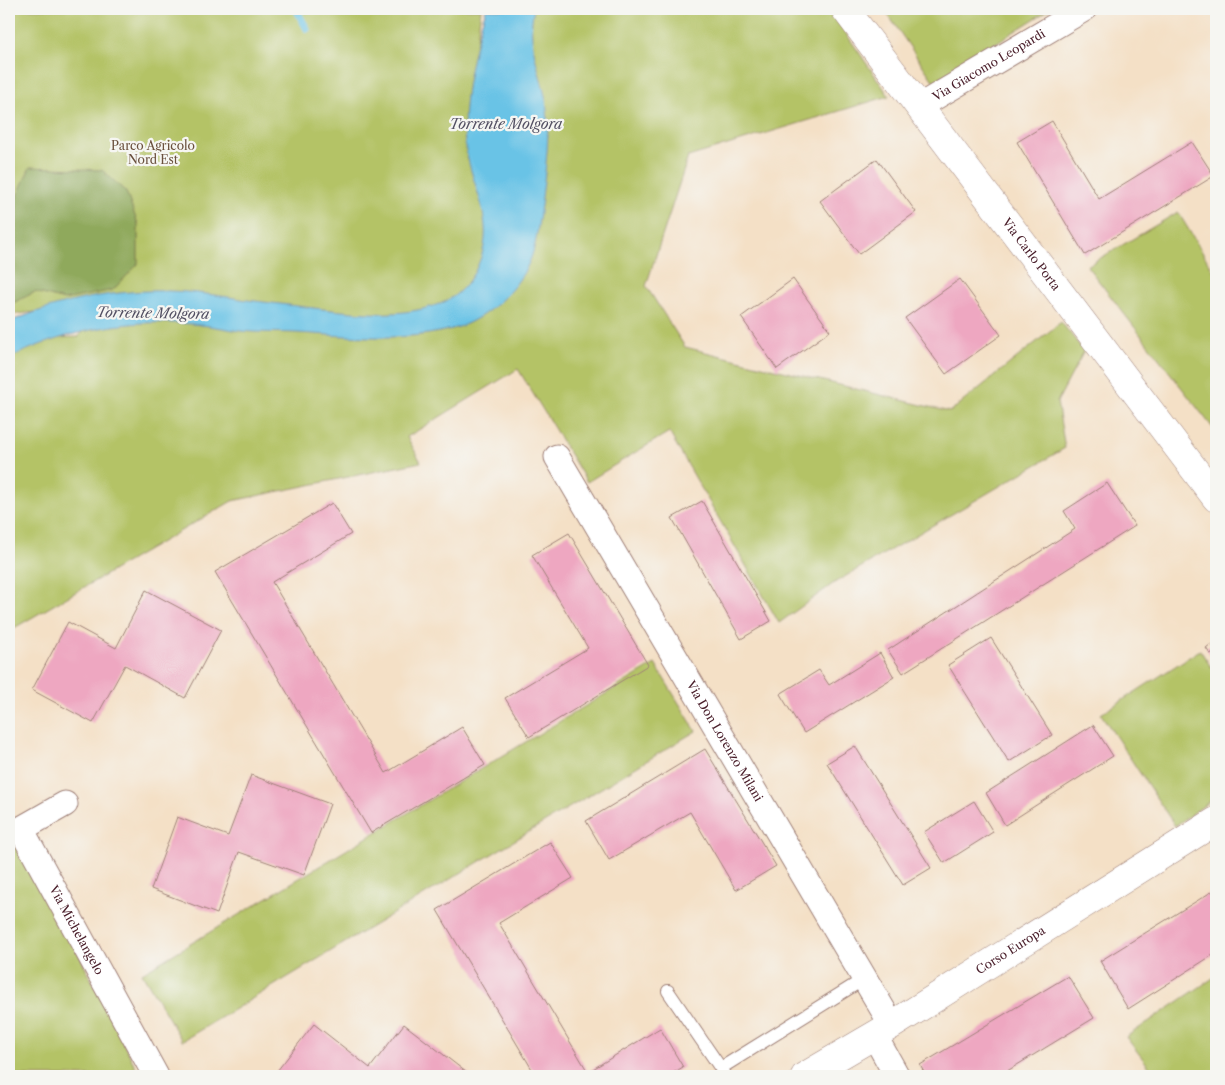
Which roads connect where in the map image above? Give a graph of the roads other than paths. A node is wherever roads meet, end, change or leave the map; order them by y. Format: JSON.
{"nodes":[{"id":1,"x":845,"y":9,"type":"edge"},
{"id":2,"x":1084,"y":9,"type":"edge"},
{"id":3,"x":920,"y":106,"type":"junction"},
{"id":4,"x":557,"y":457,"type":"dead end"},
{"id":5,"x":1216,"y":498,"type":"edge"},
{"id":6,"x":65,"y":804,"type":"dead end"},
{"id":7,"x":1216,"y":821,"type":"edge"},
{"id":8,"x":864,"y":979,"type":"junction"},
{"id":9,"x":668,"y":991,"type":"dead end"},
{"id":10,"x":883,"y":1030,"type":"junction"},
{"id":11,"x":724,"y":1072,"type":"edge"},
{"id":12,"x":156,"y":1076,"type":"edge"},
{"id":13,"x":805,"y":1076,"type":"edge"},
{"id":14,"x":897,"y":1076,"type":"edge"}],
"edges":[{"from":1,"to":3,"type":"street","name":"Via Carlo Porta"},
{"from":2,"to":3,"type":"street","name":"Via Giacomo Leopardi"},
{"from":3,"to":5,"type":"street","name":"Via Carlo Porta"},
{"from":4,"to":8,"type":"street","name":"Via Don Lorenzo Milani"},
{"from":6,"to":12,"type":"street","name":"Via Michelangelo"},
{"from":7,"to":10,"type":"street","name":"Corso Europa"},
{"from":8,"to":10,"type":"street","name":"Via Don Lorenzo Milani"},
{"from":8,"to":11,"type":"lane"},
{"from":9,"to":11,"type":"lane"},
{"from":10,"to":13,"type":"street","name":"Corso Europa"},
{"from":10,"to":14,"type":"street","name":"Via Don Lorenzo Milani"}]}
